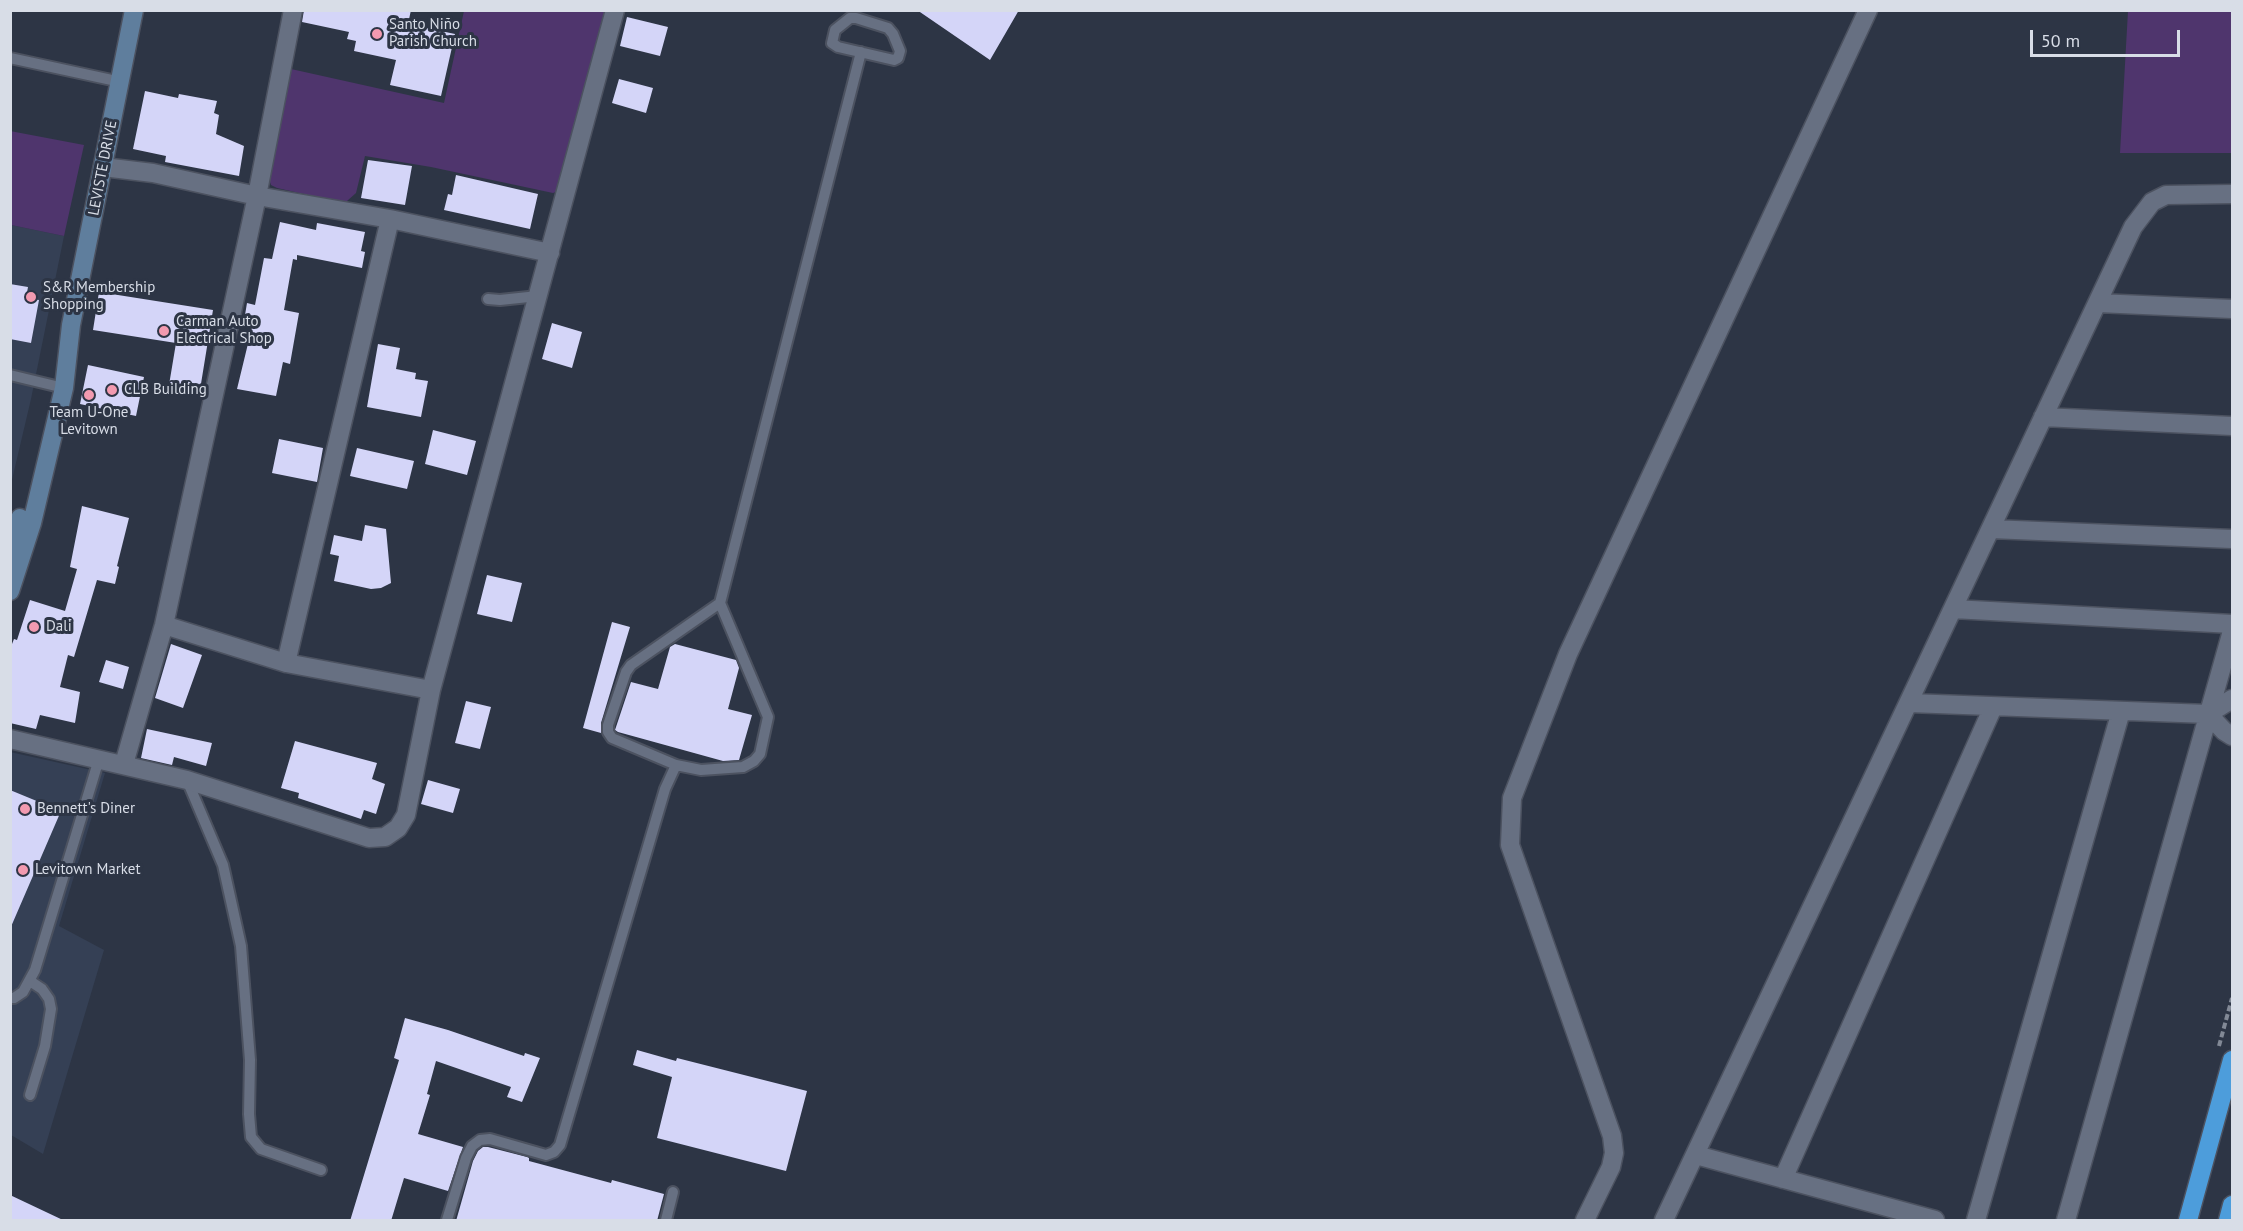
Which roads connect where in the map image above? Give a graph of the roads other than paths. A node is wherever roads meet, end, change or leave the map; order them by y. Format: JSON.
{"nodes":[{"id":1,"x":134,"y":10,"type":"edge"},
{"id":2,"x":293,"y":10,"type":"edge"},
{"id":3,"x":615,"y":10,"type":"edge"},
{"id":4,"x":1868,"y":10,"type":"edge"},
{"id":5,"x":861,"y":52,"type":"junction"},
{"id":6,"x":10,"y":58,"type":"edge"},
{"id":7,"x":121,"y":82,"type":"junction"},
{"id":8,"x":103,"y":167,"type":"junction"},
{"id":9,"x":2232,"y":194,"type":"edge"},
{"id":10,"x":257,"y":196,"type":"junction"},
{"id":11,"x":390,"y":219,"type":"junction"},
{"id":12,"x":550,"y":253,"type":"junction"},
{"id":13,"x":538,"y":296,"type":"junction"},
{"id":14,"x":488,"y":299,"type":"dead end"},
{"id":15,"x":2098,"y":303,"type":"junction"},
{"id":16,"x":2232,"y":309,"type":"edge"},
{"id":17,"x":10,"y":375,"type":"edge"},
{"id":18,"x":59,"y":386,"type":"junction"},
{"id":19,"x":2043,"y":417,"type":"junction"},
{"id":20,"x":2232,"y":426,"type":"edge"},
{"id":21,"x":1991,"y":529,"type":"junction"},
{"id":22,"x":2232,"y":539,"type":"edge"},
{"id":23,"x":10,"y":550,"type":"edge"},
{"id":24,"x":10,"y":591,"type":"edge"},
{"id":25,"x":720,"y":603,"type":"junction"},
{"id":26,"x":1953,"y":609,"type":"junction"},
{"id":27,"x":2232,"y":624,"type":"edge"},
{"id":28,"x":164,"y":625,"type":"junction"},
{"id":29,"x":2232,"y":631,"type":"edge"},
{"id":30,"x":286,"y":663,"type":"junction"},
{"id":31,"x":431,"y":690,"type":"junction"},
{"id":32,"x":2232,"y":699,"type":"edge"},
{"id":33,"x":1909,"y":703,"type":"junction"},
{"id":34,"x":1993,"y":707,"type":"junction"},
{"id":35,"x":2121,"y":711,"type":"junction"},
{"id":36,"x":2208,"y":714,"type":"junction"},
{"id":37,"x":2232,"y":736,"type":"edge"},
{"id":38,"x":10,"y":739,"type":"edge"},
{"id":39,"x":99,"y":759,"type":"junction"},
{"id":40,"x":124,"y":764,"type":"junction"},
{"id":41,"x":676,"y":765,"type":"junction"},
{"id":42,"x":187,"y":780,"type":"junction"},
{"id":43,"x":30,"y":981,"type":"junction"},
{"id":44,"x":10,"y":998,"type":"edge"},
{"id":45,"x":2232,"y":1060,"type":"edge"},
{"id":46,"x":30,"y":1095,"type":"dead end"},
{"id":47,"x":1696,"y":1155,"type":"junction"},
{"id":48,"x":321,"y":1170,"type":"dead end"},
{"id":49,"x":1783,"y":1179,"type":"junction"},
{"id":50,"x":673,"y":1192,"type":"dead end"},
{"id":51,"x":2232,"y":1205,"type":"edge"},
{"id":52,"x":447,"y":1221,"type":"edge"},
{"id":53,"x":666,"y":1221,"type":"edge"},
{"id":54,"x":1585,"y":1221,"type":"edge"},
{"id":55,"x":1664,"y":1221,"type":"edge"},
{"id":56,"x":1935,"y":1221,"type":"edge"},
{"id":57,"x":1976,"y":1221,"type":"edge"},
{"id":58,"x":2066,"y":1221,"type":"edge"},
{"id":59,"x":2188,"y":1221,"type":"edge"},
{"id":60,"x":2228,"y":1221,"type":"edge"}],
"edges":[{"from":1,"to":7,"type":"main road","name":"LEVISTE DRIVE"},
{"from":2,"to":10,"type":"street"},
{"from":3,"to":12,"type":"street"},
{"from":4,"to":54,"type":"street"},
{"from":5,"to":5,"type":"lane"},
{"from":5,"to":25,"type":"lane"},
{"from":6,"to":7,"type":"lane"},
{"from":7,"to":8,"type":"main road","name":"LEVISTE DRIVE"},
{"from":8,"to":10,"type":"street"},
{"from":8,"to":18,"type":"main road","name":"LEVISTE DRIVE"},
{"from":9,"to":15,"type":"street"},
{"from":10,"to":11,"type":"street"},
{"from":10,"to":28,"type":"street"},
{"from":11,"to":12,"type":"street"},
{"from":11,"to":30,"type":"street"},
{"from":12,"to":13,"type":"street"},
{"from":13,"to":14,"type":"lane"},
{"from":13,"to":31,"type":"street"},
{"from":15,"to":16,"type":"street"},
{"from":15,"to":19,"type":"street"},
{"from":17,"to":18,"type":"lane"},
{"from":18,"to":23,"type":"main road","name":"LEVISTE DRIVE"},
{"from":18,"to":24,"type":"main road","name":"LEVISTE DRIVE"},
{"from":19,"to":20,"type":"street"},
{"from":19,"to":21,"type":"street"},
{"from":21,"to":22,"type":"street"},
{"from":21,"to":26,"type":"street"},
{"from":25,"to":41,"type":"lane"},
{"from":25,"to":41,"type":"lane"},
{"from":26,"to":27,"type":"street"},
{"from":26,"to":33,"type":"street"},
{"from":28,"to":30,"type":"street"},
{"from":28,"to":40,"type":"street"},
{"from":29,"to":36,"type":"street"},
{"from":30,"to":31,"type":"street"},
{"from":31,"to":42,"type":"street"},
{"from":32,"to":36,"type":"street"},
{"from":33,"to":34,"type":"street"},
{"from":33,"to":47,"type":"street"},
{"from":34,"to":35,"type":"street"},
{"from":34,"to":49,"type":"street"},
{"from":35,"to":36,"type":"street"},
{"from":35,"to":57,"type":"street"},
{"from":36,"to":37,"type":"street"},
{"from":36,"to":58,"type":"street"},
{"from":38,"to":39,"type":"street"},
{"from":39,"to":40,"type":"street"},
{"from":39,"to":43,"type":"lane"},
{"from":40,"to":42,"type":"street"},
{"from":41,"to":52,"type":"lane"},
{"from":42,"to":48,"type":"lane"},
{"from":43,"to":44,"type":"lane"},
{"from":43,"to":46,"type":"lane"},
{"from":45,"to":59,"type":"highway"},
{"from":47,"to":49,"type":"street"},
{"from":47,"to":55,"type":"street"},
{"from":49,"to":56,"type":"street"},
{"from":50,"to":53,"type":"lane"},
{"from":51,"to":60,"type":"highway"}]}
